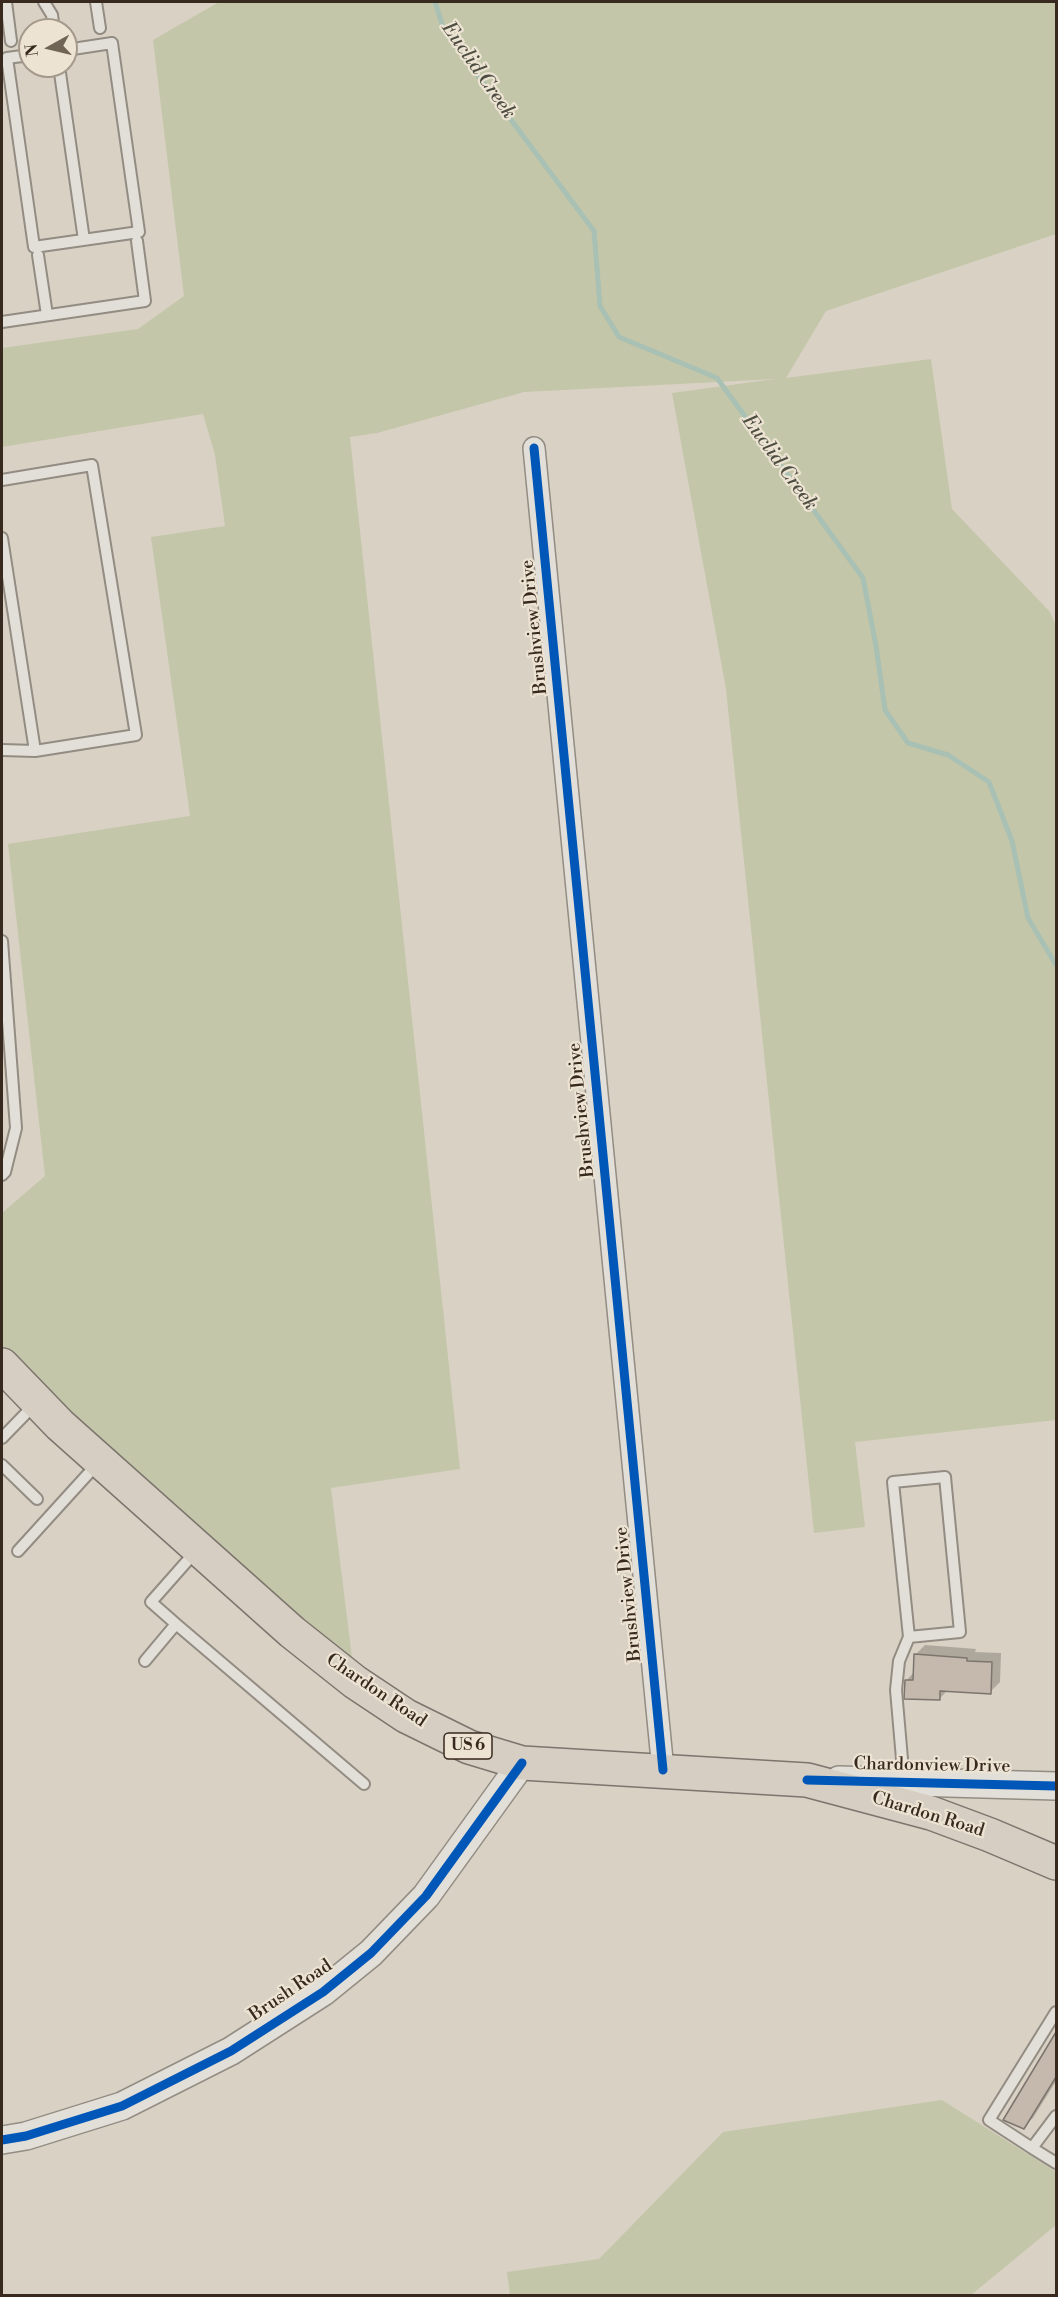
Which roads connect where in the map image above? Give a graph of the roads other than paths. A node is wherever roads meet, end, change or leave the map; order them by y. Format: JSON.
{"nodes":[{"id":1,"x":6,"y":2,"type":"edge"},
{"id":2,"x":44,"y":2,"type":"edge"},
{"id":3,"x":56,"y":2,"type":"edge"},
{"id":4,"x":96,"y":2,"type":"edge"},
{"id":5,"x":52,"y":15,"type":"junction"},
{"id":6,"x":52,"y":18,"type":"edge"},
{"id":7,"x":100,"y":28,"type":"dead end"},
{"id":8,"x":11,"y":41,"type":"dead end"},
{"id":9,"x":78,"y":48,"type":"edge"},
{"id":10,"x":18,"y":57,"type":"edge"},
{"id":11,"x":61,"y":78,"type":"edge"},
{"id":12,"x":84,"y":240,"type":"junction"},
{"id":13,"x":137,"y":241,"type":"dead end"},
{"id":14,"x":38,"y":255,"type":"dead end"},
{"id":15,"x":47,"y":315,"type":"junction"},
{"id":16,"x":2,"y":322,"type":"edge"},
{"id":17,"x":534,"y":448,"type":"dead end"},
{"id":18,"x":2,"y":480,"type":"edge"},
{"id":19,"x":2,"y":538,"type":"edge"},
{"id":20,"x":2,"y":750,"type":"edge"},
{"id":21,"x":35,"y":751,"type":"junction"},
{"id":22,"x":2,"y":941,"type":"edge"},
{"id":23,"x":2,"y":1174,"type":"edge"},
{"id":24,"x":2,"y":1365,"type":"edge"},
{"id":25,"x":38,"y":1402,"type":"junction"},
{"id":26,"x":2,"y":1438,"type":"edge"},
{"id":27,"x":100,"y":1461,"type":"junction"},
{"id":28,"x":2,"y":1465,"type":"edge"},
{"id":29,"x":37,"y":1498,"type":"dead end"},
{"id":30,"x":199,"y":1549,"type":"junction"},
{"id":31,"x":18,"y":1551,"type":"dead end"},
{"id":32,"x":176,"y":1624,"type":"junction"},
{"id":33,"x":909,"y":1637,"type":"junction"},
{"id":34,"x":145,"y":1661,"type":"dead end"},
{"id":35,"x":522,"y":1763,"type":"junction"},
{"id":36,"x":663,"y":1770,"type":"junction"},
{"id":37,"x":807,"y":1779,"type":"junction"},
{"id":38,"x":904,"y":1782,"type":"junction"},
{"id":39,"x":364,"y":1784,"type":"dead end"},
{"id":40,"x":1056,"y":1785,"type":"edge"},
{"id":41,"x":1056,"y":1863,"type":"edge"},
{"id":42,"x":1056,"y":2012,"type":"edge"},
{"id":43,"x":1056,"y":2116,"type":"edge"},
{"id":44,"x":2,"y":2139,"type":"edge"},
{"id":45,"x":1032,"y":2148,"type":"junction"},
{"id":46,"x":1056,"y":2163,"type":"edge"}],
"edges":[{"from":1,"to":8,"type":"lane"},
{"from":2,"to":5,"type":"lane"},
{"from":3,"to":5,"type":"lane"},
{"from":4,"to":7,"type":"lane"},
{"from":5,"to":6,"type":"lane"},
{"from":9,"to":12,"type":"lane"},
{"from":10,"to":12,"type":"lane"},
{"from":11,"to":12,"type":"lane"},
{"from":13,"to":15,"type":"lane"},
{"from":14,"to":15,"type":"lane"},
{"from":15,"to":16,"type":"lane"},
{"from":17,"to":36,"type":"street","name":"Brushview Drive"},
{"from":18,"to":21,"type":"lane"},
{"from":19,"to":21,"type":"lane"},
{"from":20,"to":21,"type":"lane"},
{"from":22,"to":23,"type":"lane"},
{"from":24,"to":25,"type":"main road","name":"Chardon Road","number":"US 6"},
{"from":25,"to":26,"type":"lane"},
{"from":25,"to":27,"type":"main road","name":"Chardon Road","number":"US 6"},
{"from":27,"to":30,"type":"main road","name":"Chardon Road","number":"US 6"},
{"from":27,"to":31,"type":"lane"},
{"from":28,"to":29,"type":"lane"},
{"from":30,"to":32,"type":"lane"},
{"from":30,"to":35,"type":"main road","name":"Chardon Road","number":"US 6"},
{"from":32,"to":34,"type":"lane"},
{"from":32,"to":39,"type":"lane"},
{"from":33,"to":33,"type":"lane"},
{"from":33,"to":38,"type":"lane"},
{"from":35,"to":36,"type":"main road","name":"Chardon Road","number":"US 6"},
{"from":35,"to":44,"type":"street","name":"Brush Road"},
{"from":36,"to":37,"type":"main road","name":"Chardon Road","number":"US 6"},
{"from":37,"to":38,"type":"street","name":"Chardonview Drive"},
{"from":37,"to":41,"type":"main road","name":"Chardon Road","number":"US 6"},
{"from":38,"to":40,"type":"street","name":"Chardonview Drive"},
{"from":42,"to":45,"type":"lane"},
{"from":43,"to":45,"type":"lane"},
{"from":45,"to":46,"type":"lane"}]}
